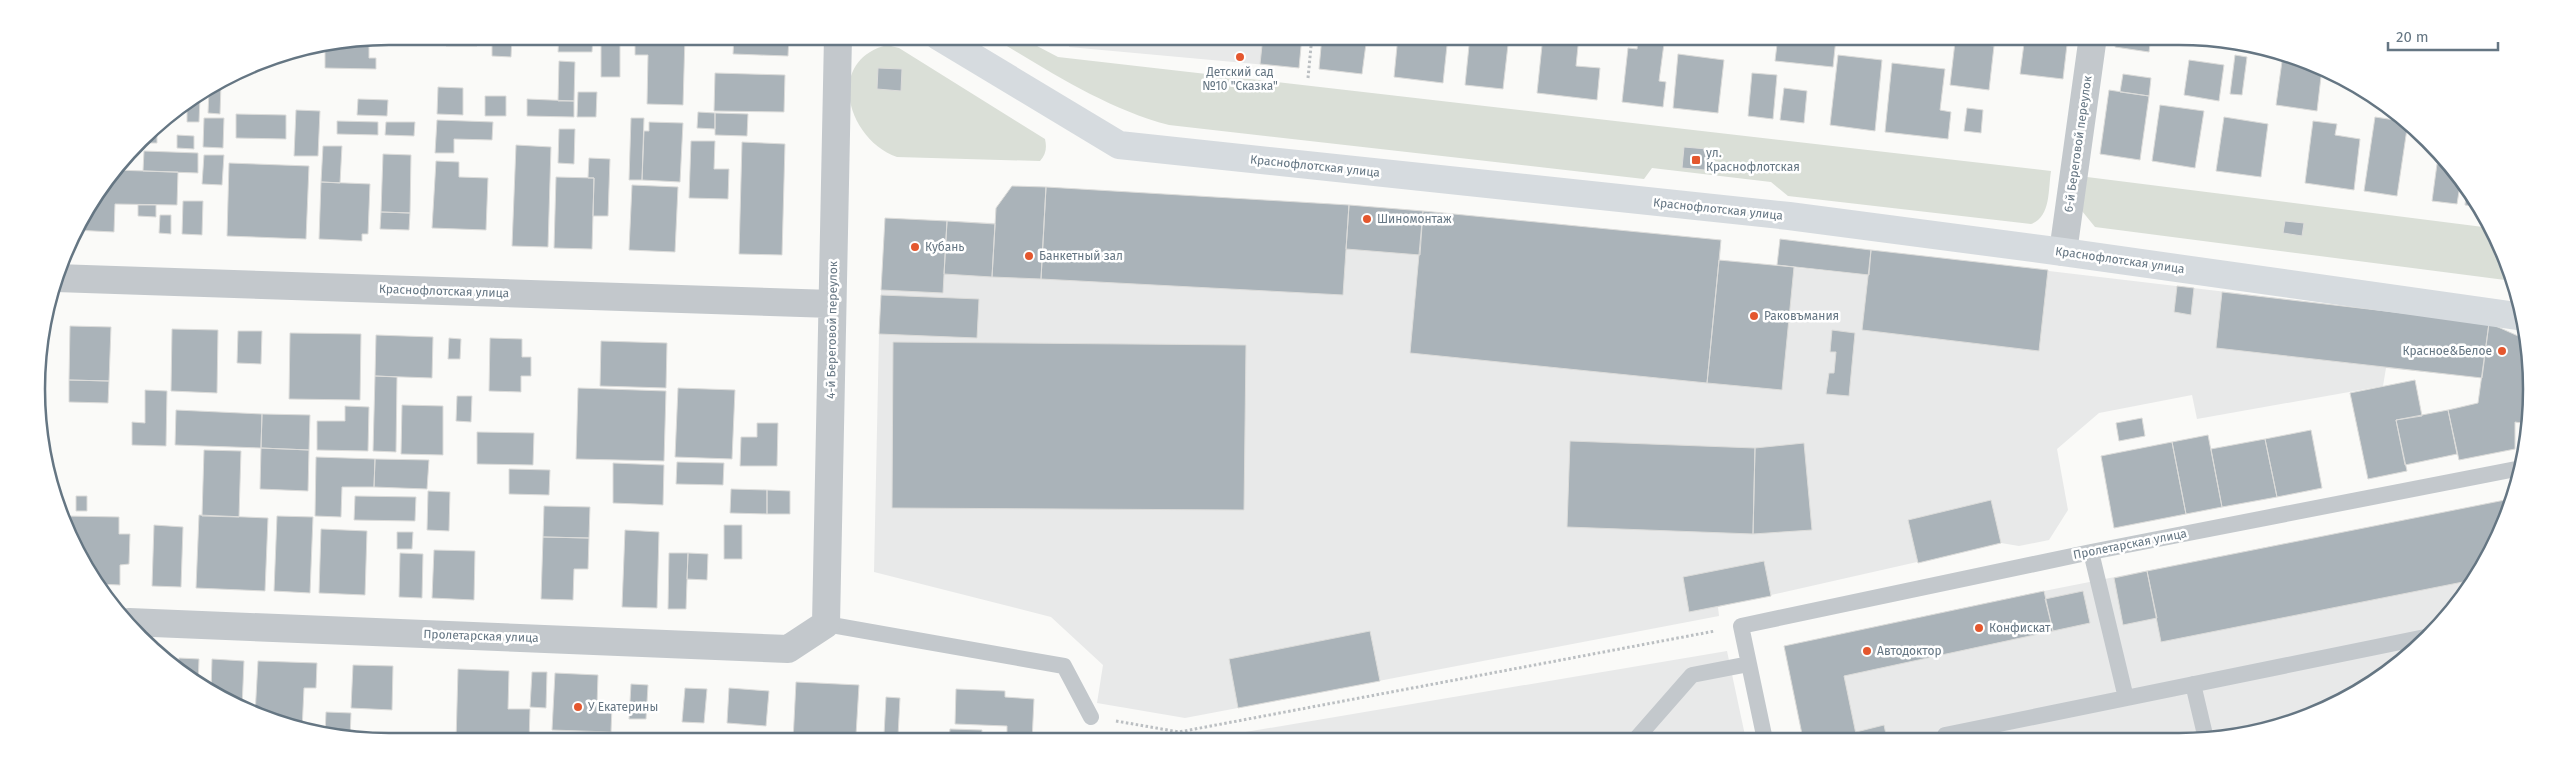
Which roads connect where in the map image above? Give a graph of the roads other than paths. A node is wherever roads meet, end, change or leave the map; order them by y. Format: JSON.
{"nodes":[{"id":1,"x":838,"y":45,"type":"edge"},
{"id":2,"x":953,"y":45,"type":"edge"},
{"id":3,"x":2092,"y":45,"type":"edge"},
{"id":4,"x":2063,"y":252,"type":"junction"},
{"id":5,"x":63,"y":278,"type":"edge"},
{"id":6,"x":832,"y":304,"type":"junction"},
{"id":7,"x":2515,"y":316,"type":"edge"},
{"id":8,"x":2513,"y":470,"type":"edge"},
{"id":9,"x":2091,"y":552,"type":"junction"},
{"id":10,"x":136,"y":622,"type":"edge"},
{"id":11,"x":826,"y":624,"type":"junction"},
{"id":12,"x":2415,"y":639,"type":"edge"},
{"id":13,"x":1749,"y":664,"type":"junction"},
{"id":14,"x":2193,"y":684,"type":"junction"},
{"id":15,"x":2126,"y":698,"type":"junction"},
{"id":16,"x":1091,"y":717,"type":"road end"},
{"id":17,"x":2204,"y":732,"type":"edge"},
{"id":18,"x":1641,"y":733,"type":"edge"},
{"id":19,"x":1764,"y":733,"type":"edge"},
{"id":20,"x":1955,"y":733,"type":"edge"}],
"edges":[{"from":1,"to":6,"type":"street","name":"4-й Береговой переулок"},
{"from":2,"to":4,"type":"street","name":"Краснофлотская улица"},
{"from":3,"to":4,"type":"street","name":"6-й Береговой переулок"},
{"from":4,"to":7,"type":"street","name":"Краснофлотская улица"},
{"from":5,"to":6,"type":"street","name":"Краснофлотская улица"},
{"from":6,"to":11,"type":"street","name":"4-й Береговой переулок"},
{"from":8,"to":9,"type":"lane","name":"Пролетарская улица"},
{"from":9,"to":13,"type":"lane","name":"Пролетарская улица"},
{"from":9,"to":15,"type":"lane"},
{"from":10,"to":11,"type":"street","name":"Пролетарская улица"},
{"from":11,"to":16,"type":"lane"},
{"from":12,"to":14,"type":"lane"},
{"from":13,"to":18,"type":"lane"},
{"from":13,"to":19,"type":"lane"},
{"from":14,"to":15,"type":"lane"},
{"from":14,"to":17,"type":"lane"},
{"from":15,"to":20,"type":"lane"}]}
